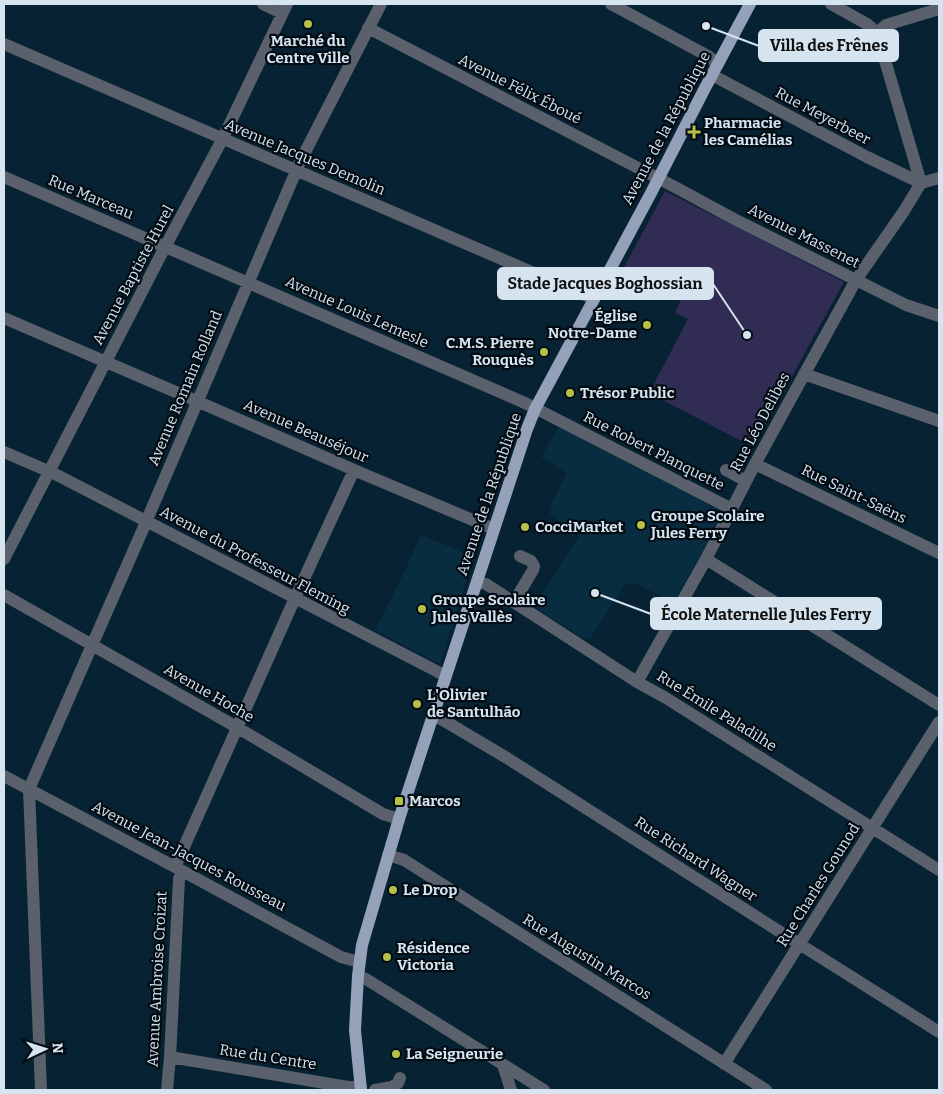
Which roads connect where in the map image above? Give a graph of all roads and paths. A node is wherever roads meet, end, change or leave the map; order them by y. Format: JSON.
{"nodes":[{"id":1,"x":263,"y":4,"type":"edge"},
{"id":2,"x":381,"y":4,"type":"edge"},
{"id":3,"x":611,"y":4,"type":"edge"},
{"id":4,"x":750,"y":4,"type":"edge"},
{"id":5,"x":831,"y":4,"type":"edge"},
{"id":6,"x":284,"y":8,"type":"edge"},
{"id":7,"x":939,"y":9,"type":"edge"},
{"id":8,"x":368,"y":28,"type":"junction"},
{"id":9,"x":877,"y":33,"type":"junction"},
{"id":10,"x":4,"y":44,"type":"edge"},
{"id":11,"x":715,"y":69,"type":"junction"},
{"id":12,"x":223,"y":138,"type":"junction"},
{"id":13,"x":296,"y":170,"type":"junction"},
{"id":14,"x":4,"y":177,"type":"edge"},
{"id":15,"x":658,"y":178,"type":"junction"},
{"id":16,"x":939,"y":178,"type":"edge"},
{"id":17,"x":921,"y":183,"type":"junction"},
{"id":18,"x":165,"y":247,"type":"junction"},
{"id":19,"x":856,"y":280,"type":"junction"},
{"id":20,"x":248,"y":282,"type":"junction"},
{"id":21,"x":594,"y":299,"type":"junction"},
{"id":22,"x":939,"y":316,"type":"edge"},
{"id":23,"x":4,"y":318,"type":"edge"},
{"id":24,"x":106,"y":362,"type":"junction"},
{"id":25,"x":804,"y":374,"type":"junction"},
{"id":26,"x":197,"y":401,"type":"junction"},
{"id":27,"x":535,"y":409,"type":"junction"},
{"id":28,"x":939,"y":421,"type":"edge"},
{"id":29,"x":4,"y":452,"type":"edge"},
{"id":30,"x":755,"y":464,"type":"junction"},
{"id":31,"x":354,"y":470,"type":"junction"},
{"id":32,"x":726,"y":470,"type":"dead end"},
{"id":33,"x":49,"y":472,"type":"junction"},
{"id":34,"x":746,"y":481,"type":"junction"},
{"id":35,"x":732,"y":509,"type":"junction"},
{"id":36,"x":146,"y":521,"type":"junction"},
{"id":37,"x":494,"y":529,"type":"junction"},
{"id":38,"x":939,"y":553,"type":"edge"},
{"id":39,"x":520,"y":556,"type":"dead end"},
{"id":40,"x":4,"y":559,"type":"edge"},
{"id":41,"x":706,"y":559,"type":"junction"},
{"id":42,"x":476,"y":582,"type":"junction"},
{"id":43,"x":4,"y":595,"type":"edge"},
{"id":44,"x":294,"y":599,"type":"junction"},
{"id":45,"x":514,"y":602,"type":"junction"},
{"id":46,"x":92,"y":645,"type":"junction"},
{"id":47,"x":446,"y":676,"type":"junction"},
{"id":48,"x":637,"y":682,"type":"junction"},
{"id":49,"x":939,"y":706,"type":"edge"},
{"id":50,"x":433,"y":716,"type":"junction"},
{"id":51,"x":939,"y":722,"type":"edge"},
{"id":52,"x":237,"y":728,"type":"junction"},
{"id":53,"x":4,"y":776,"type":"edge"},
{"id":54,"x":29,"y":789,"type":"junction"},
{"id":55,"x":399,"y":819,"type":"junction"},
{"id":56,"x":873,"y":828,"type":"junction"},
{"id":57,"x":388,"y":855,"type":"junction"},
{"id":58,"x":179,"y":869,"type":"junction"},
{"id":59,"x":939,"y":870,"type":"edge"},
{"id":60,"x":799,"y":944,"type":"junction"},
{"id":61,"x":359,"y":962,"type":"junction"},
{"id":62,"x":358,"y":976,"type":"junction"},
{"id":63,"x":939,"y":1032,"type":"edge"},
{"id":64,"x":170,"y":1057,"type":"junction"},
{"id":65,"x":724,"y":1064,"type":"junction"},
{"id":66,"x":503,"y":1065,"type":"junction"},
{"id":67,"x":400,"y":1078,"type":"dead end"},
{"id":68,"x":361,"y":1089,"type":"edge"},
{"id":69,"x":41,"y":1090,"type":"edge"},
{"id":70,"x":167,"y":1090,"type":"edge"},
{"id":71,"x":375,"y":1090,"type":"edge"},
{"id":72,"x":511,"y":1090,"type":"edge"},
{"id":73,"x":544,"y":1090,"type":"edge"},
{"id":74,"x":766,"y":1090,"type":"edge"}],
"edges":[{"from":1,"to":6,"type":"street"},
{"from":2,"to":8,"type":"street","name":"Avenue Romain Rolland"},
{"from":3,"to":11,"type":"street","name":"Rue Meyerbeer"},
{"from":4,"to":11,"type":"main road","name":"Avenue de la République"},
{"from":5,"to":9,"type":"street"},
{"from":6,"to":12,"type":"street","name":"Avenue Baptiste Hurel"},
{"from":7,"to":9,"type":"street"},
{"from":8,"to":13,"type":"street","name":"Avenue Romain Rolland"},
{"from":8,"to":15,"type":"street","name":"Avenue Félix Éboué"},
{"from":9,"to":17,"type":"street"},
{"from":10,"to":12,"type":"street","name":"Avenue Jacques Demolin"},
{"from":11,"to":15,"type":"main road","name":"Avenue de la République"},
{"from":11,"to":17,"type":"street","name":"Rue Meyerbeer"},
{"from":12,"to":13,"type":"street","name":"Avenue Jacques Demolin"},
{"from":12,"to":18,"type":"street","name":"Avenue Baptiste Hurel"},
{"from":13,"to":20,"type":"street","name":"Avenue Romain Rolland"},
{"from":13,"to":21,"type":"street","name":"Avenue Jacques Demolin"},
{"from":14,"to":18,"type":"street","name":"Rue Marceau"},
{"from":15,"to":19,"type":"street","name":"Avenue Massenet"},
{"from":15,"to":21,"type":"main road","name":"Avenue de la République"},
{"from":16,"to":17,"type":"street"},
{"from":17,"to":19,"type":"street","name":"Rue Léo Delibes"},
{"from":18,"to":20,"type":"street","name":"Avenue Louis Lemesle"},
{"from":18,"to":24,"type":"street","name":"Avenue Baptiste Hurel"},
{"from":19,"to":22,"type":"street","name":"Avenue Massenet"},
{"from":19,"to":25,"type":"street","name":"Rue Léo Delibes"},
{"from":20,"to":26,"type":"street","name":"Avenue Romain Rolland"},
{"from":20,"to":27,"type":"street","name":"Avenue Louis Lemesle"},
{"from":21,"to":27,"type":"main road","name":"Avenue de la République"},
{"from":23,"to":24,"type":"street","name":"Avenue Beauséjour"},
{"from":24,"to":26,"type":"street","name":"Avenue Beauséjour"},
{"from":24,"to":33,"type":"street","name":"Avenue Baptiste Hurel"},
{"from":25,"to":28,"type":"street"},
{"from":25,"to":30,"type":"street","name":"Rue Léo Delibes"},
{"from":26,"to":31,"type":"street","name":"Avenue Beauséjour"},
{"from":26,"to":36,"type":"street","name":"Avenue Romain Rolland"},
{"from":27,"to":35,"type":"street","name":"Rue Robert Planquette"},
{"from":27,"to":37,"type":"main road","name":"Avenue de la République"},
{"from":29,"to":33,"type":"street","name":"Avenue du Professeur Fleming"},
{"from":30,"to":34,"type":"street","name":"Rue Léo Delibes"},
{"from":30,"to":38,"type":"street","name":"Rue Saint-Saëns"},
{"from":31,"to":37,"type":"street","name":"Avenue Beauséjour"},
{"from":31,"to":44,"type":"street","name":"Avenue Ambroise Croizat"},
{"from":32,"to":34,"type":"street"},
{"from":33,"to":36,"type":"street","name":"Avenue du Professeur Fleming"},
{"from":33,"to":40,"type":"street","name":"Avenue Baptiste Hurel"},
{"from":34,"to":35,"type":"street","name":"Rue Léo Delibes"},
{"from":35,"to":41,"type":"street","name":"Rue Léo Delibes"},
{"from":36,"to":44,"type":"street","name":"Avenue du Professeur Fleming"},
{"from":36,"to":46,"type":"street","name":"Avenue Romain Rolland"},
{"from":37,"to":42,"type":"main road","name":"Avenue de la République"},
{"from":39,"to":45,"type":"street"},
{"from":41,"to":48,"type":"street","name":"Rue Léo Delibes"},
{"from":41,"to":49,"type":"street"},
{"from":42,"to":45,"type":"street","name":"Rue Émile Paladilhe"},
{"from":42,"to":47,"type":"main road","name":"Avenue de la République"},
{"from":43,"to":46,"type":"street","name":"Avenue Hoche"},
{"from":44,"to":47,"type":"street","name":"Avenue du Professeur Fleming"},
{"from":44,"to":52,"type":"street","name":"Avenue Ambroise Croizat"},
{"from":45,"to":48,"type":"street","name":"Rue Émile Paladilhe"},
{"from":46,"to":52,"type":"street","name":"Avenue Hoche"},
{"from":46,"to":54,"type":"street","name":"Avenue Romain Rolland"},
{"from":47,"to":50,"type":"main road","name":"Avenue de la République"},
{"from":48,"to":56,"type":"street","name":"Rue Émile Paladilhe"},
{"from":50,"to":55,"type":"main road","name":"Avenue de la République"},
{"from":50,"to":60,"type":"street","name":"Rue Richard Wagner"},
{"from":51,"to":56,"type":"street","name":"Rue Charles Gounod"},
{"from":52,"to":55,"type":"street","name":"Avenue Hoche"},
{"from":52,"to":58,"type":"street","name":"Avenue Ambroise Croizat"},
{"from":53,"to":54,"type":"street","name":"Avenue Jean-Jacques Rousseau"},
{"from":54,"to":58,"type":"street","name":"Avenue Jean-Jacques Rousseau"},
{"from":54,"to":69,"type":"street"},
{"from":55,"to":57,"type":"main road","name":"Avenue de la République"},
{"from":56,"to":59,"type":"street","name":"Rue Émile Paladilhe"},
{"from":56,"to":60,"type":"street","name":"Rue Charles Gounod"},
{"from":57,"to":61,"type":"main road","name":"Avenue de la République"},
{"from":57,"to":65,"type":"street","name":"Rue Augustin Marcos"},
{"from":58,"to":61,"type":"street","name":"Avenue Jean-Jacques Rousseau"},
{"from":58,"to":64,"type":"street","name":"Avenue Ambroise Croizat"},
{"from":60,"to":63,"type":"street","name":"Rue Richard Wagner"},
{"from":60,"to":65,"type":"street","name":"Rue Charles Gounod"},
{"from":61,"to":62,"type":"main road","name":"Avenue de la République"},
{"from":62,"to":66,"type":"street"},
{"from":62,"to":68,"type":"main road","name":"Avenue de la République"},
{"from":64,"to":68,"type":"street","name":"Rue du Centre"},
{"from":64,"to":70,"type":"street","name":"Avenue Ambroise Croizat"},
{"from":65,"to":74,"type":"street","name":"Rue Augustin Marcos"},
{"from":66,"to":72,"type":"street"},
{"from":66,"to":73,"type":"street"},
{"from":67,"to":71,"type":"street"}]}
